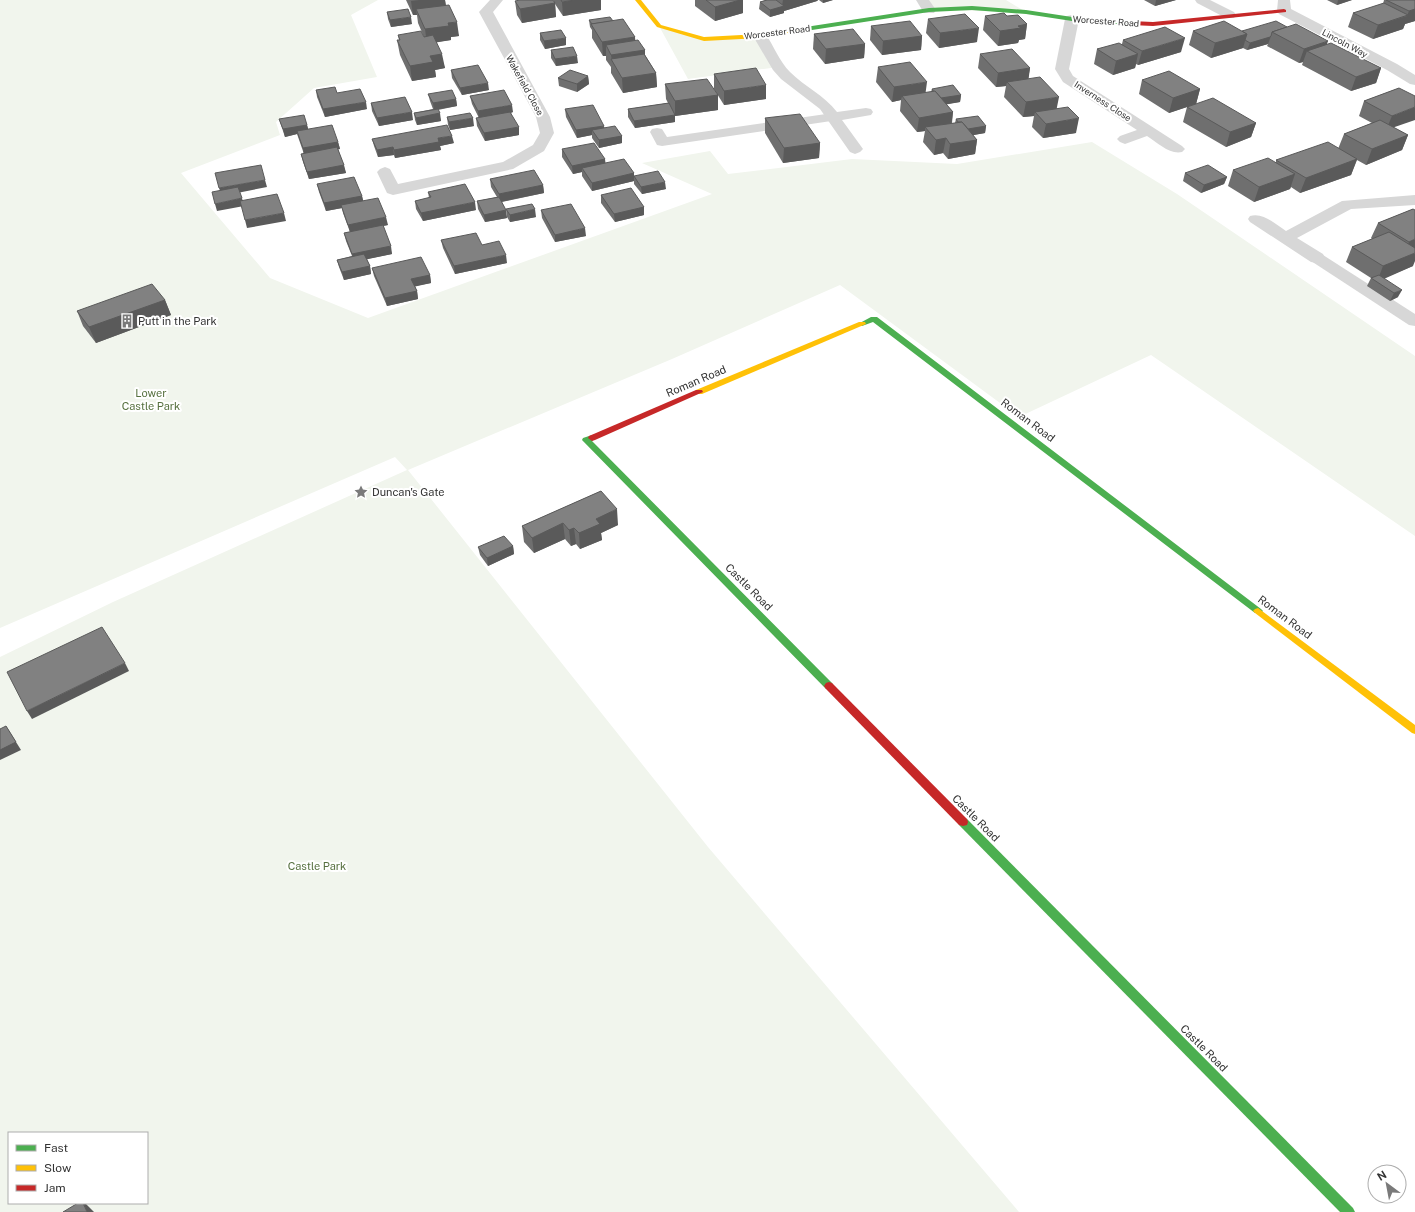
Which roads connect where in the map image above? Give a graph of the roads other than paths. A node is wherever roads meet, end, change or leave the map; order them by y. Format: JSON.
{"nodes":[{"id":1,"x":497,"y":0,"type":"edge"},
{"id":2,"x":638,"y":0,"type":"edge"},
{"id":3,"x":1201,"y":0,"type":"edge"},
{"id":4,"x":925,"y":5,"type":"edge"},
{"id":5,"x":1284,"y":5,"type":"edge"},
{"id":6,"x":1230,"y":15,"type":"junction"},
{"id":7,"x":1072,"y":19,"type":"junction"},
{"id":8,"x":760,"y":36,"type":"junction"},
{"id":9,"x":1407,"y":62,"type":"dead end"},
{"id":10,"x":1392,"y":67,"type":"junction"},
{"id":11,"x":1415,"y":81,"type":"edge"},
{"id":12,"x":866,"y":112,"type":"dead end"},
{"id":13,"x":833,"y":117,"type":"junction"},
{"id":14,"x":1149,"y":130,"type":"junction"},
{"id":15,"x":657,"y":132,"type":"dead end"},
{"id":16,"x":1125,"y":139,"type":"dead end"},
{"id":17,"x":855,"y":149,"type":"dead end"},
{"id":18,"x":1177,"y":149,"type":"dead end"},
{"id":19,"x":385,"y":172,"type":"dead end"},
{"id":20,"x":1415,"y":200,"type":"edge"},
{"id":21,"x":1256,"y":219,"type":"dead end"},
{"id":22,"x":1285,"y":238,"type":"junction"},
{"id":23,"x":1317,"y":258,"type":"joint"},
{"id":24,"x":1415,"y":321,"type":"edge"},
{"id":25,"x":586,"y":440,"type":"joint"},
{"id":26,"x":1415,"y":730,"type":"edge"},
{"id":27,"x":1349,"y":1212,"type":"edge"}],
"edges":[{"from":1,"to":19,"type":"street","name":"Wakefield Close"},
{"from":2,"to":8,"type":"street","name":"Worcester Road"},
{"from":3,"to":6,"type":"lane"},
{"from":4,"to":7,"type":"street","name":"Worcester Road"},
{"from":4,"to":8,"type":"street","name":"Worcester Road"},
{"from":5,"to":6,"type":"street","name":"Worcester Road"},
{"from":5,"to":10,"type":"street","name":"Lincoln Way"},
{"from":6,"to":7,"type":"street","name":"Worcester Road"},
{"from":7,"to":14,"type":"street","name":"Inverness Close"},
{"from":8,"to":13,"type":"street"},
{"from":9,"to":10,"type":"street"},
{"from":10,"to":11,"type":"street","name":"Lincoln Way"},
{"from":12,"to":13,"type":"street"},
{"from":13,"to":15,"type":"lane"},
{"from":13,"to":17,"type":"street"},
{"from":14,"to":16,"type":"street","name":"Inverness Close"},
{"from":14,"to":18,"type":"street","name":"Inverness Close"},
{"from":20,"to":22,"type":"street"},
{"from":21,"to":22,"type":"street"},
{"from":22,"to":23,"type":"street"},
{"from":23,"to":24,"type":"lane"},
{"from":25,"to":26,"type":"street","name":"Roman Road"},
{"from":25,"to":27,"type":"street","name":"Castle Road"}]}
